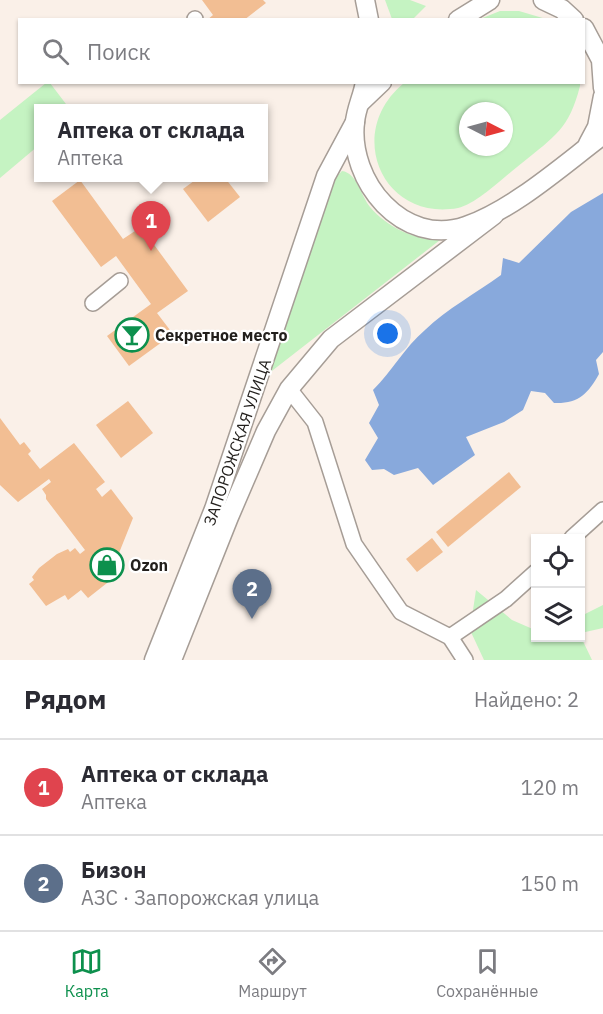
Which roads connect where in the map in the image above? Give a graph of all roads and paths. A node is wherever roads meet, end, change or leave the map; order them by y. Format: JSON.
{"nodes":[{"id":1,"x":364,"y":0,"type":"edge"},
{"id":2,"x":490,"y":0,"type":"edge"},
{"id":3,"x":543,"y":0,"type":"edge"},
{"id":4,"x":368,"y":18,"type":"edge"},
{"id":5,"x":461,"y":18,"type":"edge"},
{"id":6,"x":572,"y":18,"type":"edge"},
{"id":7,"x":585,"y":30,"type":"edge"},
{"id":8,"x":365,"y":84,"type":"edge"},
{"id":9,"x":380,"y":84,"type":"edge"},
{"id":10,"x":603,"y":88,"type":"edge"},
{"id":11,"x":603,"y":96,"type":"edge"},
{"id":12,"x":361,"y":102,"type":"junction"},
{"id":13,"x":355,"y":122,"type":"junction"},
{"id":14,"x":603,"y":135,"type":"edge"},
{"id":15,"x":586,"y":148,"type":"junction"},
{"id":16,"x":495,"y":214,"type":"junction"},
{"id":17,"x":120,"y":281,"type":"dead end"},
{"id":18,"x":93,"y":303,"type":"dead end"},
{"id":19,"x":289,"y":389,"type":"junction"},
{"id":20,"x":603,"y":510,"type":"edge"},
{"id":21,"x":576,"y":534,"type":"edge"},
{"id":22,"x":531,"y":576,"type":"edge"},
{"id":23,"x":450,"y":637,"type":"junction"},
{"id":24,"x":154,"y":660,"type":"edge"},
{"id":25,"x":172,"y":660,"type":"edge"},
{"id":26,"x":465,"y":660,"type":"edge"}],
"edges":[{"from":1,"to":4,"type":"main road"},
{"from":2,"to":5,"type":"main road"},
{"from":3,"to":6,"type":"main road"},
{"from":7,"to":10,"type":"main road"},
{"from":8,"to":12,"type":"main road"},
{"from":9,"to":12,"type":"main road"},
{"from":11,"to":15,"type":"main road"},
{"from":12,"to":13,"type":"main road"},
{"from":13,"to":16,"type":"main road"},
{"from":13,"to":24,"type":"main road","name":"ЗАПОРОЖСКАЯ УЛИЦА"},
{"from":14,"to":15,"type":"main road"},
{"from":15,"to":16,"type":"main road"},
{"from":16,"to":19,"type":"main road","name":"ЗАПОРОЖСКАЯ УЛИЦА"},
{"from":17,"to":18,"type":"lane"},
{"from":19,"to":23,"type":"lane"},
{"from":19,"to":25,"type":"main road","name":"ЗАПОРОЖСКАЯ УЛИЦА"},
{"from":20,"to":21,"type":"lane"},
{"from":22,"to":23,"type":"lane"},
{"from":23,"to":26,"type":"lane"}]}
